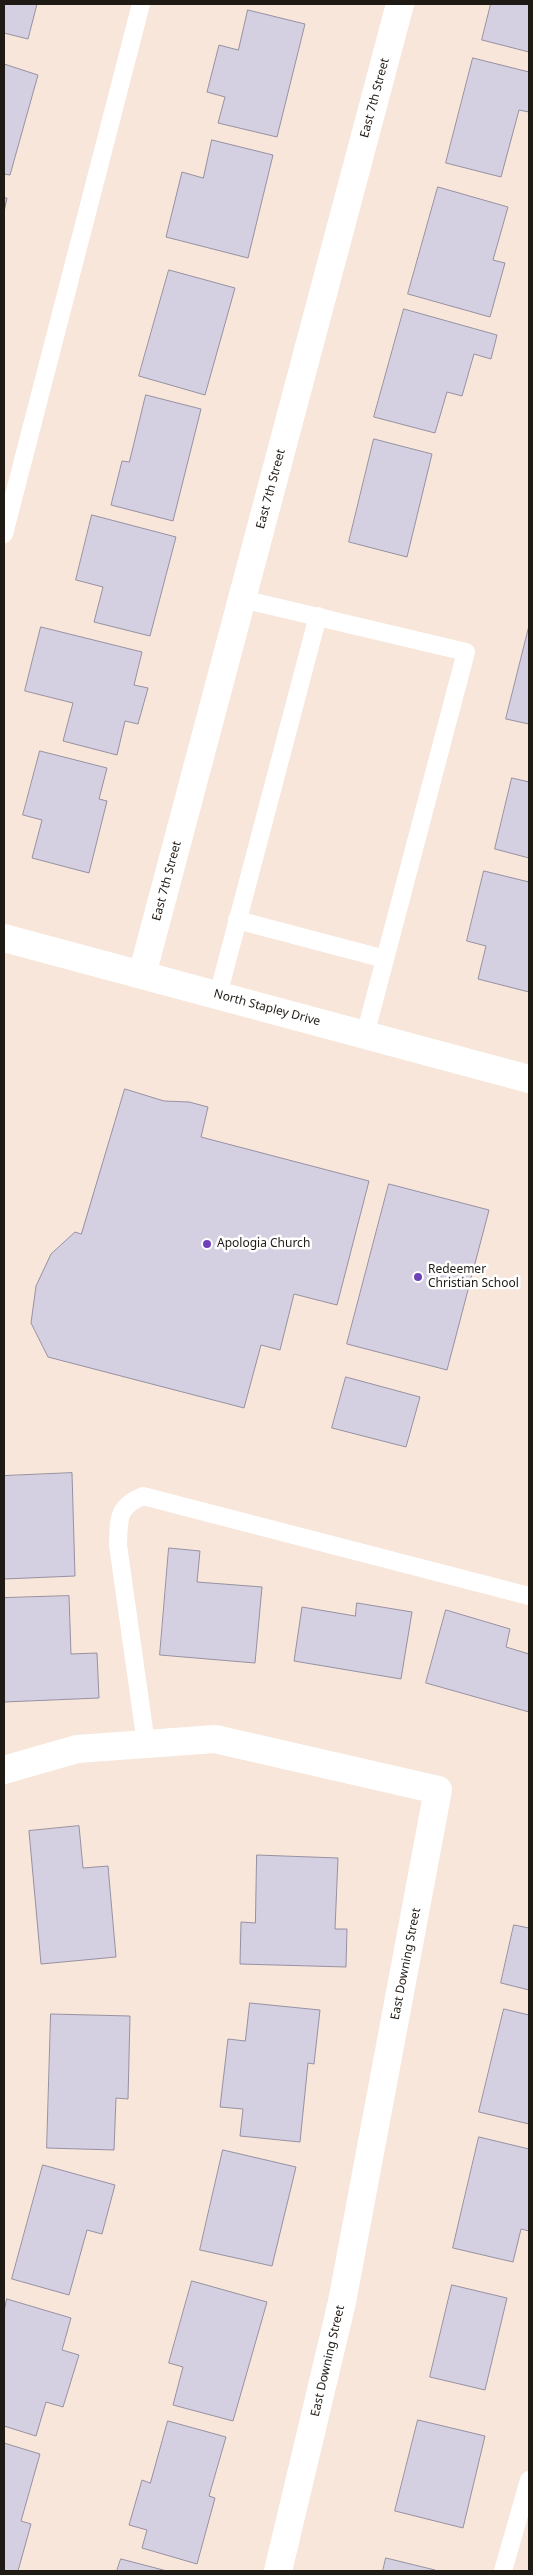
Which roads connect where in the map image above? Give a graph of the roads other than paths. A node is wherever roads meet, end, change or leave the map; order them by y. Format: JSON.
{"nodes":[{"id":1,"x":141,"y":4,"type":"edge"},
{"id":2,"x":400,"y":4,"type":"edge"},
{"id":3,"x":4,"y":534,"type":"edge"},
{"id":4,"x":242,"y":599,"type":"junction"},
{"id":5,"x":318,"y":616,"type":"junction"},
{"id":6,"x":237,"y":920,"type":"junction"},
{"id":7,"x":5,"y":942,"type":"edge"},
{"id":8,"x":385,"y":959,"type":"junction"},
{"id":9,"x":142,"y":975,"type":"junction"},
{"id":10,"x":218,"y":995,"type":"junction"},
{"id":11,"x":365,"y":1035,"type":"junction"},
{"id":12,"x":529,"y":1079,"type":"edge"},
{"id":13,"x":529,"y":1596,"type":"edge"},
{"id":14,"x":146,"y":1744,"type":"junction"},
{"id":15,"x":4,"y":1770,"type":"edge"},
{"id":16,"x":529,"y":2480,"type":"edge"},
{"id":17,"x":278,"y":2571,"type":"edge"},
{"id":18,"x":503,"y":2571,"type":"edge"}],
"edges":[{"from":1,"to":3,"type":"lane"},
{"from":2,"to":4,"type":"street","name":"East 7th Street"},
{"from":4,"to":5,"type":"lane"},
{"from":4,"to":9,"type":"street","name":"East 7th Street"},
{"from":5,"to":6,"type":"lane"},
{"from":5,"to":8,"type":"lane"},
{"from":6,"to":8,"type":"lane"},
{"from":6,"to":10,"type":"lane"},
{"from":7,"to":9,"type":"street","name":"North Stapley Drive"},
{"from":8,"to":11,"type":"lane"},
{"from":9,"to":10,"type":"street","name":"North Stapley Drive"},
{"from":10,"to":11,"type":"street","name":"North Stapley Drive"},
{"from":11,"to":12,"type":"street","name":"North Stapley Drive"},
{"from":13,"to":14,"type":"lane"},
{"from":14,"to":15,"type":"street","name":"East Downing Street"},
{"from":14,"to":17,"type":"street","name":"East Downing Street"},
{"from":16,"to":18,"type":"lane"}]}
